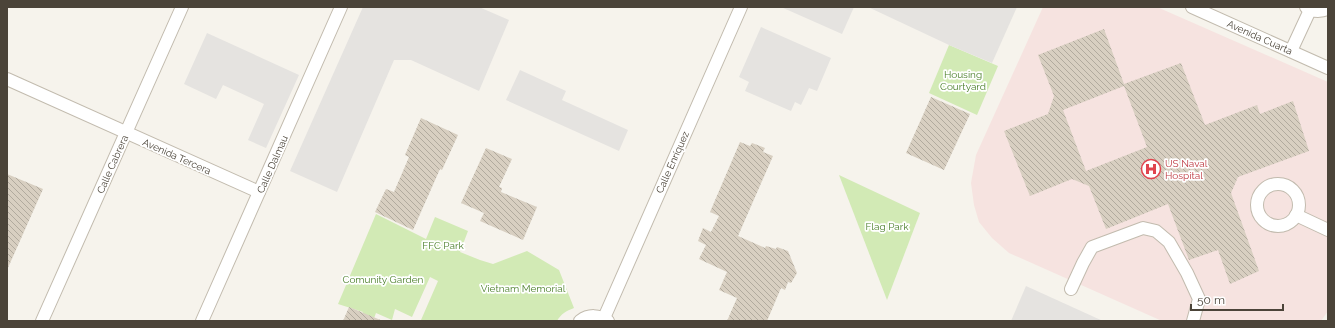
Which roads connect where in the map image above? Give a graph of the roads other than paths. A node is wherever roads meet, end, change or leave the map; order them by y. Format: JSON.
{"nodes":[{"id":1,"x":182,"y":7,"type":"edge"},
{"id":2,"x":342,"y":7,"type":"edge"},
{"id":3,"x":741,"y":7,"type":"edge"},
{"id":4,"x":1192,"y":7,"type":"edge"},
{"id":5,"x":1308,"y":8,"type":"edge"},
{"id":6,"x":1328,"y":8,"type":"edge"},
{"id":7,"x":1291,"y":51,"type":"junction"},
{"id":8,"x":1328,"y":68,"type":"edge"},
{"id":9,"x":7,"y":80,"type":"edge"},
{"id":10,"x":126,"y":133,"type":"junction"},
{"id":11,"x":259,"y":192,"type":"junction"},
{"id":12,"x":1296,"y":215,"type":"dead end"},
{"id":13,"x":1328,"y":230,"type":"edge"},
{"id":14,"x":1072,"y":289,"type":"dead end"},
{"id":15,"x":606,"y":320,"type":"edge"},
{"id":16,"x":42,"y":321,"type":"edge"},
{"id":17,"x":202,"y":321,"type":"edge"},
{"id":18,"x":580,"y":321,"type":"edge"},
{"id":19,"x":1193,"y":321,"type":"edge"}],
"edges":[{"from":1,"to":10,"type":"street","name":"Calle Cabrera"},
{"from":2,"to":11,"type":"street","name":"Calle Dalmau"},
{"from":3,"to":15,"type":"street","name":"Calle Enríquez"},
{"from":4,"to":7,"type":"street","name":"Avenida Cuarta"},
{"from":5,"to":6,"type":"street"},
{"from":5,"to":7,"type":"street"},
{"from":7,"to":8,"type":"street","name":"Avenida Cuarta"},
{"from":9,"to":10,"type":"street","name":"Avenida Tercera"},
{"from":10,"to":11,"type":"street","name":"Avenida Tercera"},
{"from":10,"to":16,"type":"street","name":"Calle Cabrera"},
{"from":11,"to":17,"type":"street","name":"Calle Dalmau"},
{"from":12,"to":13,"type":"street"},
{"from":14,"to":19,"type":"street"},
{"from":15,"to":18,"type":"street"}]}
